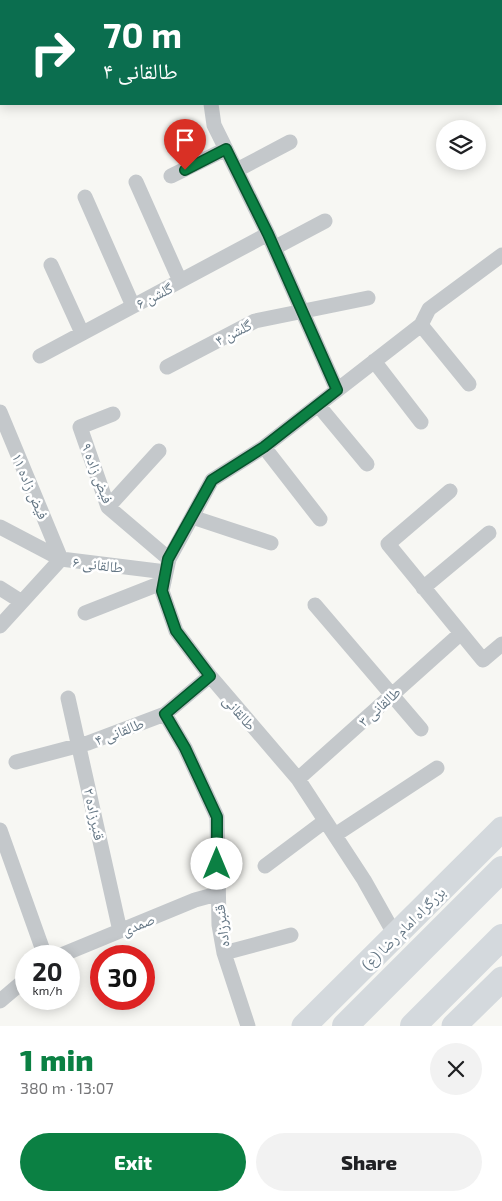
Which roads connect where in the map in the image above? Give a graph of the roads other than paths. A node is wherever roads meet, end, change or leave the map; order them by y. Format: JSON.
{"nodes":[{"id":1,"x":211,"y":105,"type":"edge"},
{"id":2,"x":290,"y":142,"type":"dead end"},
{"id":3,"x":226,"y":149,"type":"junction"},
{"id":4,"x":237,"y":170,"type":"junction"},
{"id":5,"x":171,"y":176,"type":"dead end"},
{"id":6,"x":136,"y":182,"type":"dead end"},
{"id":7,"x":85,"y":197,"type":"dead end"},
{"id":8,"x":326,"y":221,"type":"dead end"},
{"id":9,"x":271,"y":241,"type":"junction"},
{"id":10,"x":502,"y":255,"type":"edge"},
{"id":11,"x":50,"y":265,"type":"dead end"},
{"id":12,"x":180,"y":282,"type":"junction"},
{"id":13,"x":368,"y":298,"type":"dead end"},
{"id":14,"x":133,"y":306,"type":"junction"},
{"id":15,"x":304,"y":312,"type":"junction"},
{"id":16,"x":421,"y":325,"type":"junction"},
{"id":17,"x":82,"y":333,"type":"junction"},
{"id":18,"x":40,"y":356,"type":"dead end"},
{"id":19,"x":374,"y":361,"type":"junction"},
{"id":20,"x":167,"y":367,"type":"dead end"},
{"id":21,"x":470,"y":384,"type":"dead end"},
{"id":22,"x":337,"y":390,"type":"junction"},
{"id":23,"x":318,"y":404,"type":"junction"},
{"id":24,"x":0,"y":412,"type":"edge"},
{"id":25,"x":113,"y":414,"type":"dead end"},
{"id":26,"x":421,"y":422,"type":"dead end"},
{"id":27,"x":264,"y":447,"type":"junction"},
{"id":28,"x":159,"y":452,"type":"dead end"},
{"id":29,"x":367,"y":464,"type":"dead end"},
{"id":30,"x":450,"y":491,"type":"dead end"},
{"id":31,"x":108,"y":507,"type":"junction"},
{"id":32,"x":192,"y":517,"type":"junction"},
{"id":33,"x":320,"y":519,"type":"dead end"},
{"id":34,"x":0,"y":527,"type":"edge"},
{"id":35,"x":489,"y":533,"type":"dead end"},
{"id":36,"x":271,"y":543,"type":"dead end"},
{"id":37,"x":61,"y":559,"type":"junction"},
{"id":38,"x":166,"y":571,"type":"junction"},
{"id":39,"x":0,"y":588,"type":"edge"},
{"id":40,"x":423,"y":588,"type":"junction"},
{"id":41,"x":22,"y":602,"type":"junction"},
{"id":42,"x":315,"y":605,"type":"dead end"},
{"id":43,"x":85,"y":613,"type":"dead end"},
{"id":44,"x":0,"y":626,"type":"edge"},
{"id":45,"x":460,"y":634,"type":"junction"},
{"id":46,"x":502,"y":644,"type":"edge"},
{"id":47,"x":210,"y":676,"type":"junction"},
{"id":48,"x":391,"y":695,"type":"junction"},
{"id":49,"x":68,"y":698,"type":"dead end"},
{"id":50,"x":165,"y":714,"type":"junction"},
{"id":51,"x":421,"y":729,"type":"dead end"},
{"id":52,"x":80,"y":745,"type":"junction"},
{"id":53,"x":16,"y":762,"type":"dead end"},
{"id":54,"x":437,"y":768,"type":"dead end"},
{"id":55,"x":298,"y":779,"type":"junction"},
{"id":56,"x":325,"y":821,"type":"junction"},
{"id":57,"x":502,"y":829,"type":"edge"},
{"id":58,"x":0,"y":830,"type":"edge"},
{"id":59,"x":335,"y":835,"type":"junction"},
{"id":60,"x":5,"y":862,"type":"edge"},
{"id":61,"x":265,"y":866,"type":"dead end"},
{"id":62,"x":502,"y":869,"type":"edge"},
{"id":63,"x":217,"y":894,"type":"junction"},
{"id":64,"x":120,"y":931,"type":"junction"},
{"id":65,"x":291,"y":934,"type":"dead end"},
{"id":66,"x":395,"y":935,"type":"junction"},
{"id":67,"x":502,"y":937,"type":"edge"},
{"id":68,"x":40,"y":945,"type":"edge"},
{"id":69,"x":80,"y":947,"type":"edge"},
{"id":70,"x":224,"y":953,"type":"junction"},
{"id":71,"x":502,"y":979,"type":"edge"},
{"id":72,"x":15,"y":988,"type":"edge"},
{"id":73,"x":0,"y":1001,"type":"edge"},
{"id":74,"x":248,"y":1026,"type":"edge"},
{"id":75,"x":304,"y":1026,"type":"edge"},
{"id":76,"x":344,"y":1026,"type":"edge"},
{"id":77,"x":413,"y":1026,"type":"edge"},
{"id":78,"x":454,"y":1026,"type":"edge"}],
"edges":[{"from":1,"to":3,"type":"street"},
{"from":2,"to":4,"type":"street"},
{"from":3,"to":4,"type":"street"},
{"from":3,"to":5,"type":"street"},
{"from":4,"to":9,"type":"street"},
{"from":6,"to":12,"type":"street"},
{"from":7,"to":14,"type":"street"},
{"from":8,"to":9,"type":"street","name":"گلشن ۶"},
{"from":9,"to":12,"type":"street","name":"گلشن ۶"},
{"from":9,"to":15,"type":"street"},
{"from":10,"to":16,"type":"street"},
{"from":11,"to":17,"type":"street"},
{"from":12,"to":14,"type":"street","name":"گلشن ۶"},
{"from":13,"to":15,"type":"street","name":"گلشن ۴"},
{"from":14,"to":17,"type":"street","name":"گلشن ۶"},
{"from":15,"to":20,"type":"street","name":"گلشن ۴"},
{"from":15,"to":22,"type":"street"},
{"from":16,"to":19,"type":"street"},
{"from":16,"to":21,"type":"street"},
{"from":17,"to":18,"type":"street","name":"گلشن ۶"},
{"from":19,"to":22,"type":"street"},
{"from":19,"to":26,"type":"street"},
{"from":22,"to":23,"type":"street"},
{"from":23,"to":27,"type":"street"},
{"from":23,"to":29,"type":"street"},
{"from":24,"to":37,"type":"street","name":"فیض زاده ۱۱"},
{"from":25,"to":31,"type":"street","name":"فیض زاده ۹"},
{"from":27,"to":32,"type":"street"},
{"from":27,"to":33,"type":"street"},
{"from":28,"to":31,"type":"street"},
{"from":30,"to":40,"type":"street"},
{"from":31,"to":38,"type":"street","name":"فیض زاده ۹"},
{"from":32,"to":36,"type":"street"},
{"from":32,"to":38,"type":"street"},
{"from":34,"to":37,"type":"street"},
{"from":35,"to":40,"type":"street"},
{"from":37,"to":38,"type":"street","name":"طالقانی ۶"},
{"from":37,"to":41,"type":"street","name":"طالقانی ۶"},
{"from":38,"to":43,"type":"street"},
{"from":38,"to":47,"type":"street","name":"طالقانی"},
{"from":39,"to":41,"type":"street"},
{"from":40,"to":45,"type":"street"},
{"from":41,"to":44,"type":"street","name":"طالقانی ۶"},
{"from":42,"to":48,"type":"street"},
{"from":45,"to":46,"type":"street"},
{"from":45,"to":48,"type":"street","name":"طالقانی ۳"},
{"from":47,"to":50,"type":"street","name":"طالقانی ۴"},
{"from":47,"to":55,"type":"street","name":"طالقانی"},
{"from":48,"to":51,"type":"street"},
{"from":48,"to":55,"type":"street","name":"طالقانی ۳"},
{"from":49,"to":52,"type":"street","name":"قنبرزاده ۲"},
{"from":50,"to":52,"type":"street","name":"طالقانی ۴"},
{"from":50,"to":63,"type":"street","name":"قنبرزاده"},
{"from":52,"to":53,"type":"street","name":"طالقانی ۴"},
{"from":52,"to":64,"type":"street","name":"قنبرزاده ۲"},
{"from":54,"to":59,"type":"street"},
{"from":55,"to":56,"type":"street","name":"طالقانی"},
{"from":56,"to":59,"type":"street","name":"طالقانی"},
{"from":56,"to":61,"type":"street"},
{"from":57,"to":66,"type":"main road","name":"بزرگراه امام رضا (ع)"},
{"from":58,"to":60,"type":"street"},
{"from":59,"to":66,"type":"street","name":"طالقانی"},
{"from":60,"to":68,"type":"street"},
{"from":62,"to":76,"type":"highway","name":"بزرگراه امام رضا (ع)"},
{"from":63,"to":64,"type":"street","name":"صمدی"},
{"from":63,"to":70,"type":"street","name":"قنبرزاده"},
{"from":64,"to":69,"type":"street","name":"صمدی"},
{"from":65,"to":70,"type":"street"},
{"from":66,"to":75,"type":"main road","name":"بزرگراه امام رضا (ع)"},
{"from":67,"to":77,"type":"highway"},
{"from":70,"to":74,"type":"street","name":"قنبرزاده"},
{"from":71,"to":78,"type":"main road"},
{"from":72,"to":73,"type":"street"}]}
